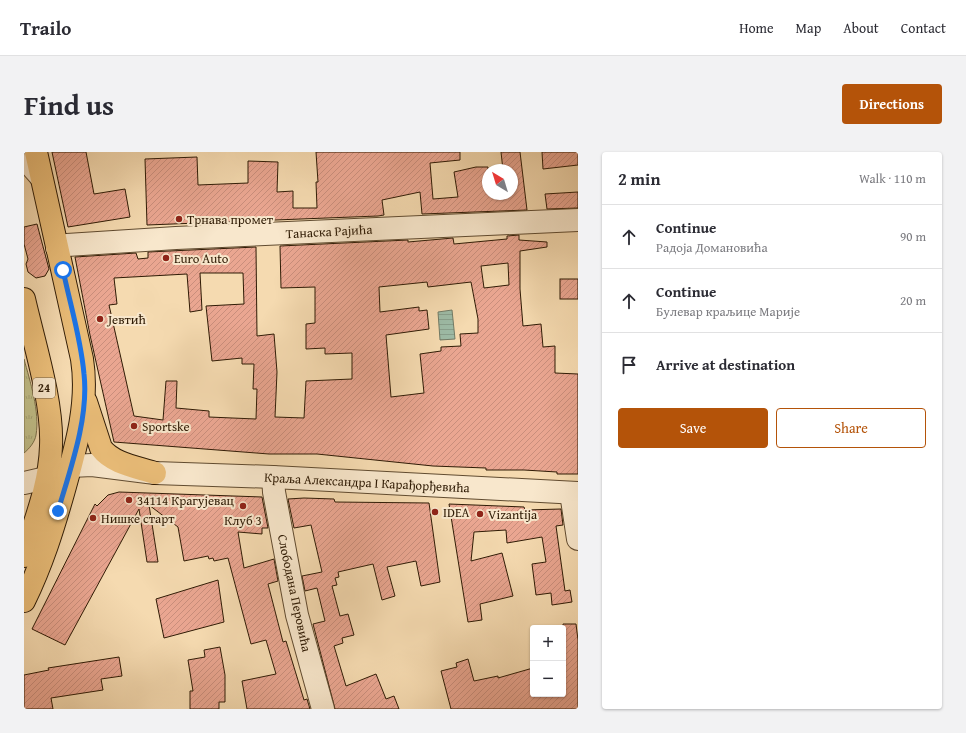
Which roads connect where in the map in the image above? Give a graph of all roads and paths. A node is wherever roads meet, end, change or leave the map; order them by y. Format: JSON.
{"nodes":[{"id":1,"x":36,"y":152,"type":"edge"},
{"id":2,"x":24,"y":158,"type":"edge"},
{"id":3,"x":40,"y":176,"type":"junction"},
{"id":4,"x":578,"y":220,"type":"edge"},
{"id":5,"x":57,"y":248,"type":"junction"},
{"id":6,"x":24,"y":299,"type":"edge"},
{"id":7,"x":84,"y":396,"type":"junction"},
{"id":8,"x":155,"y":472,"type":"junction"},
{"id":9,"x":62,"y":475,"type":"junction"},
{"id":10,"x":273,"y":477,"type":"junction"},
{"id":11,"x":24,"y":483,"type":"edge"},
{"id":12,"x":575,"y":493,"type":"edge"},
{"id":13,"x":578,"y":539,"type":"edge"},
{"id":14,"x":24,"y":556,"type":"edge"},
{"id":15,"x":24,"y":602,"type":"edge"},
{"id":16,"x":323,"y":709,"type":"edge"}],
"edges":[{"from":1,"to":3,"type":"main road","number":"24"},
{"from":2,"to":3,"type":"street"},
{"from":3,"to":5,"type":"main road","number":"24"},
{"from":4,"to":5,"type":"street","name":"Танаска Рајића"},
{"from":5,"to":7,"type":"main road","number":"24"},
{"from":6,"to":9,"type":"main road","number":"24"},
{"from":7,"to":8,"type":"main road"},
{"from":7,"to":9,"type":"main road","number":"24"},
{"from":8,"to":9,"type":"street","name":"Краља Александра I Карађорђевића"},
{"from":8,"to":10,"type":"street","name":"Краља Александра I Карађорђевића"},
{"from":9,"to":11,"type":"street","name":"Краља Александра I Карађорђевића"},
{"from":9,"to":14,"type":"main road","number":"24"},
{"from":9,"to":15,"type":"main road","number":"24"},
{"from":10,"to":12,"type":"street","name":"Краља Александра I Карађорђевића"},
{"from":10,"to":16,"type":"street","name":"Слободана Перовића"},
{"from":12,"to":13,"type":"street"}]}
